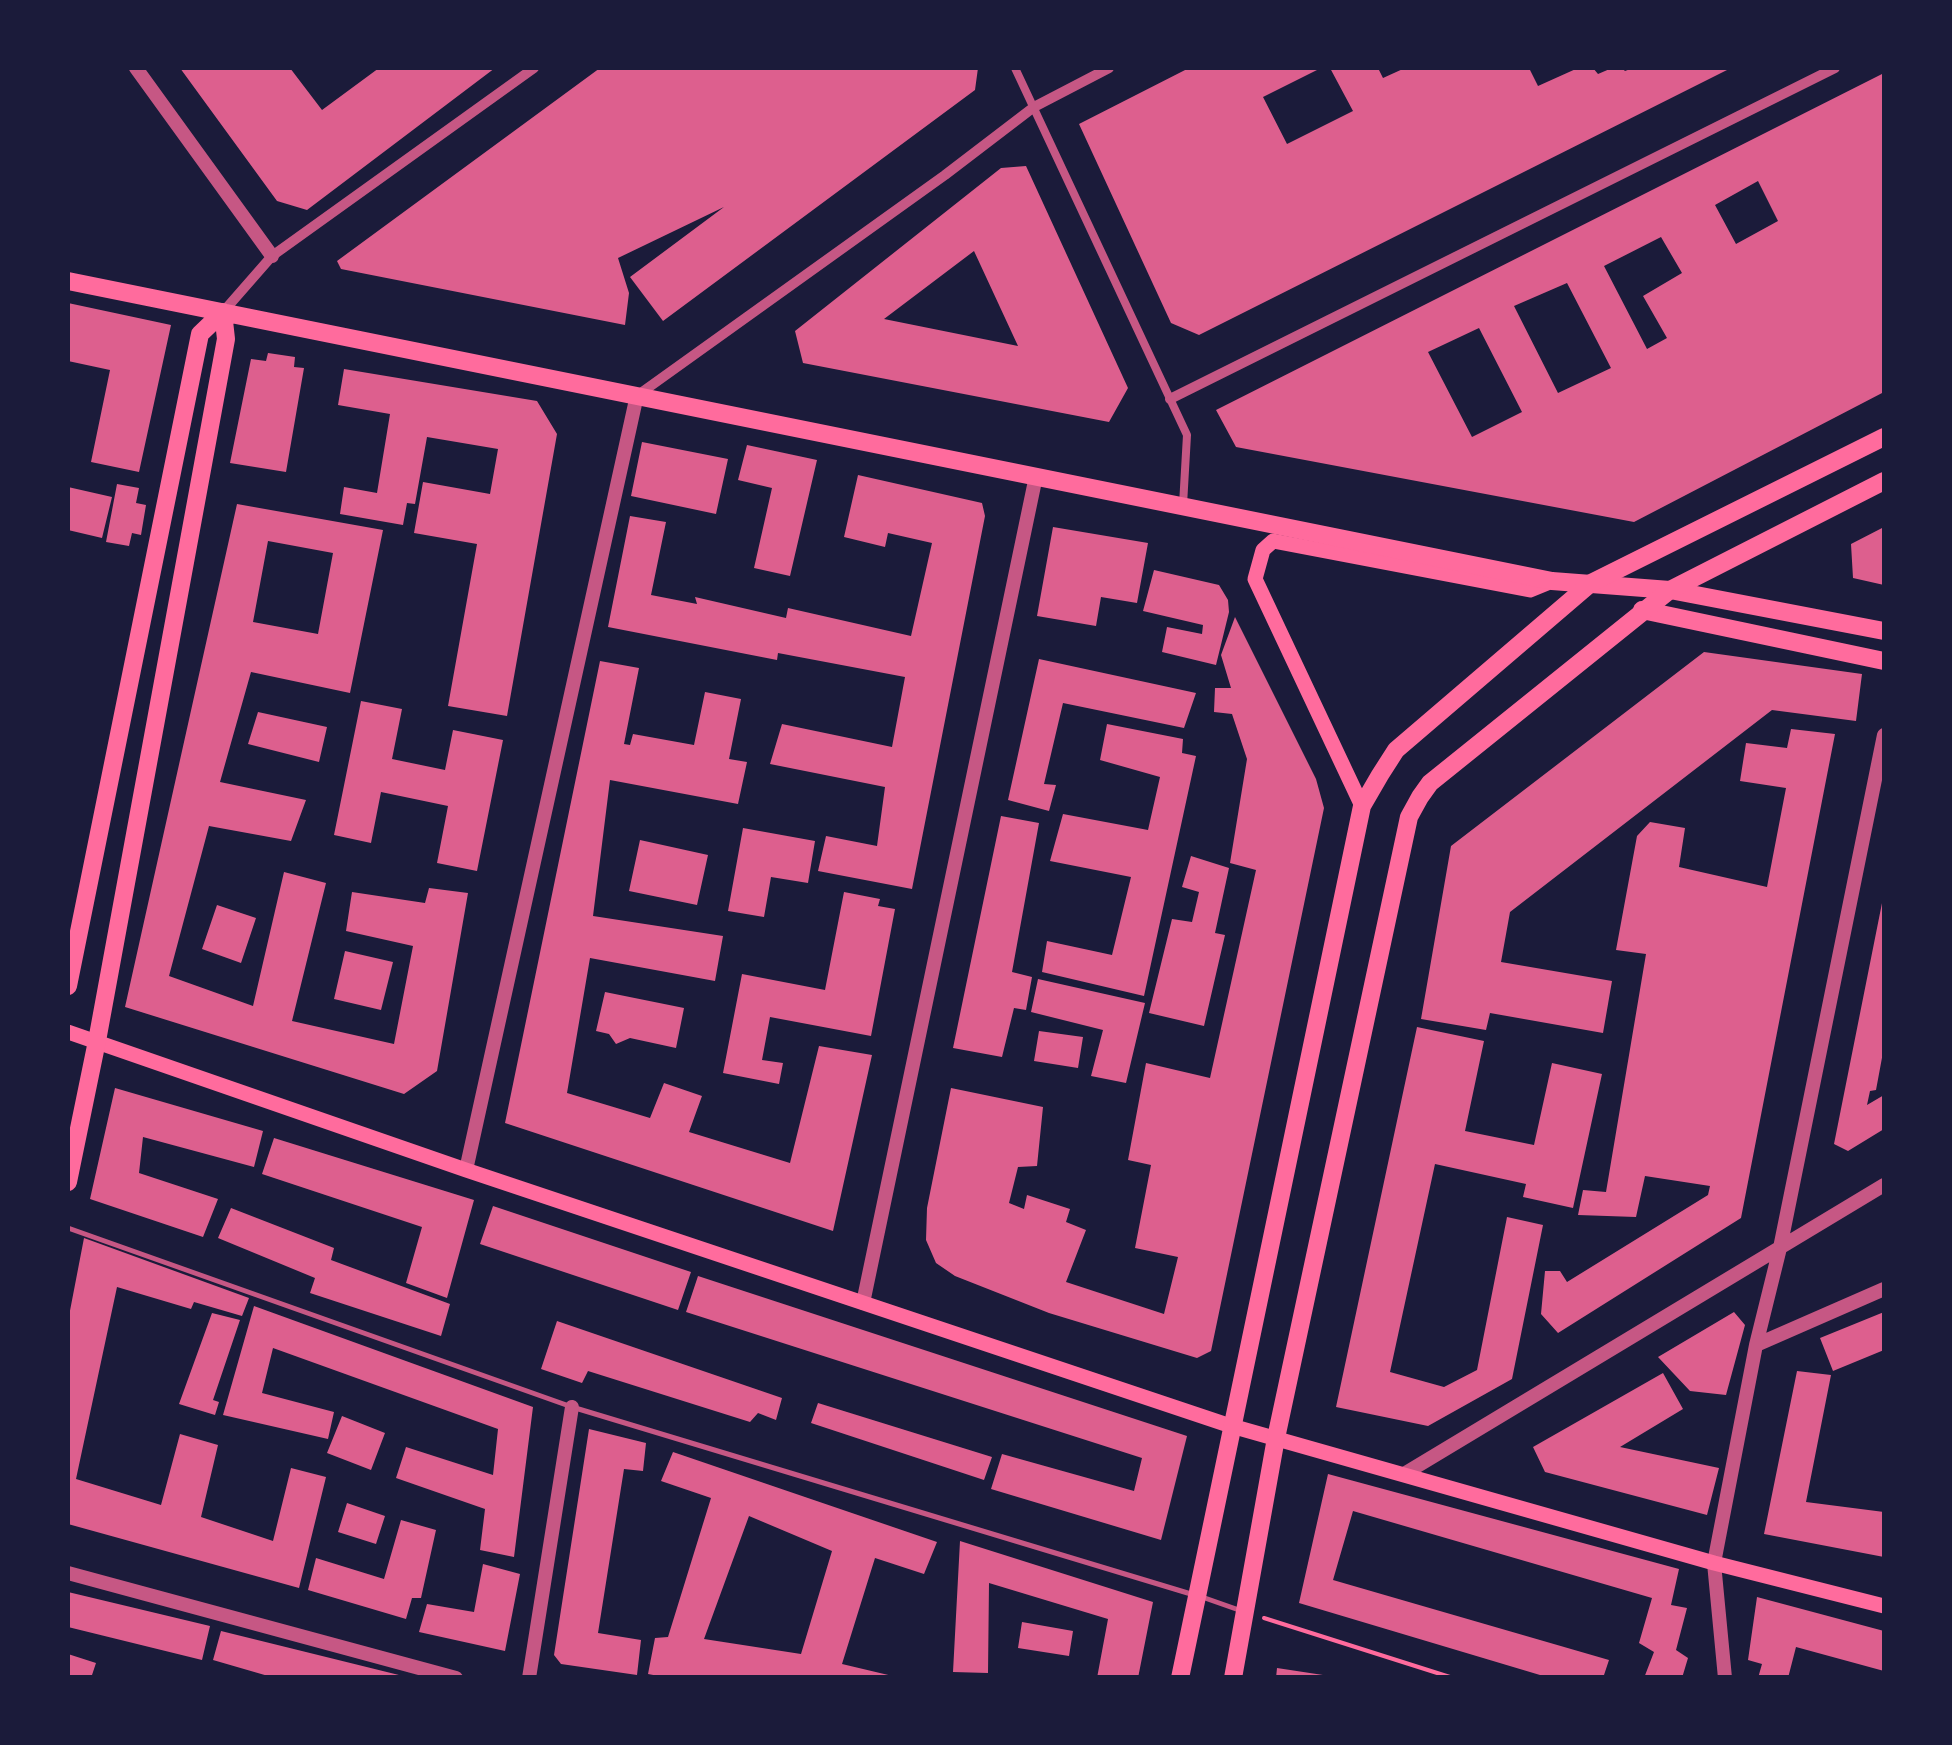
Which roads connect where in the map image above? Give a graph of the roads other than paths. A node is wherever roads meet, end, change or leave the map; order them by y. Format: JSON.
{"nodes":[{"id":1,"x":136,"y":68,"type":"edge"},
{"id":2,"x":534,"y":68,"type":"edge"},
{"id":3,"x":1015,"y":68,"type":"edge"},
{"id":4,"x":1109,"y":68,"type":"edge"},
{"id":5,"x":1834,"y":68,"type":"edge"},
{"id":6,"x":1034,"y":106,"type":"junction"},
{"id":7,"x":272,"y":256,"type":"junction"},
{"id":8,"x":68,"y":280,"type":"edge"},
{"id":9,"x":223,"y":312,"type":"junction"},
{"id":10,"x":638,"y":395,"type":"junction"},
{"id":11,"x":1170,"y":398,"type":"junction"},
{"id":12,"x":1884,"y":436,"type":"edge"},
{"id":13,"x":1036,"y":476,"type":"junction"},
{"id":14,"x":1884,"y":481,"type":"edge"},
{"id":15,"x":1183,"y":505,"type":"junction"},
{"id":16,"x":1552,"y":581,"type":"junction"},
{"id":17,"x":1591,"y":584,"type":"junction"},
{"id":18,"x":1670,"y":590,"type":"junction"},
{"id":19,"x":1642,"y":610,"type":"junction"},
{"id":20,"x":1884,"y":632,"type":"edge"},
{"id":21,"x":1884,"y":661,"type":"edge"},
{"id":22,"x":1884,"y":735,"type":"edge"},
{"id":23,"x":1362,"y":806,"type":"junction"},
{"id":24,"x":68,"y":986,"type":"edge"},
{"id":25,"x":68,"y":1032,"type":"edge"},
{"id":26,"x":97,"y":1041,"type":"junction"},
{"id":27,"x":466,"y":1170,"type":"junction"},
{"id":28,"x":68,"y":1182,"type":"edge"},
{"id":29,"x":1884,"y":1185,"type":"edge"},
{"id":30,"x":68,"y":1228,"type":"edge"},
{"id":31,"x":1780,"y":1248,"type":"junction"},
{"id":32,"x":1884,"y":1289,"type":"edge"},
{"id":33,"x":864,"y":1303,"type":"junction"},
{"id":34,"x":1756,"y":1344,"type":"junction"},
{"id":35,"x":572,"y":1407,"type":"junction"},
{"id":36,"x":1231,"y":1426,"type":"junction"},
{"id":37,"x":1276,"y":1438,"type":"junction"},
{"id":38,"x":1404,"y":1474,"type":"junction"},
{"id":39,"x":1714,"y":1564,"type":"junction"},
{"id":40,"x":68,"y":1572,"type":"edge"},
{"id":41,"x":1196,"y":1595,"type":"junction"},
{"id":42,"x":1884,"y":1606,"type":"edge"},
{"id":43,"x":1245,"y":1612,"type":"junction"},
{"id":44,"x":456,"y":1678,"type":"edge"},
{"id":45,"x":529,"y":1678,"type":"edge"},
{"id":46,"x":1180,"y":1678,"type":"edge"},
{"id":47,"x":1234,"y":1678,"type":"edge"},
{"id":48,"x":1725,"y":1678,"type":"edge"}],
"edges":[{"from":1,"to":7,"type":"street"},
{"from":2,"to":7,"type":"street"},
{"from":3,"to":6,"type":"street"},
{"from":4,"to":6,"type":"street"},
{"from":5,"to":11,"type":"street"},
{"from":6,"to":10,"type":"street"},
{"from":6,"to":11,"type":"street"},
{"from":7,"to":9,"type":"street"},
{"from":8,"to":9,"type":"main road"},
{"from":9,"to":10,"type":"main road"},
{"from":9,"to":24,"type":"main road"},
{"from":9,"to":26,"type":"main road"},
{"from":10,"to":13,"type":"main road"},
{"from":10,"to":27,"type":"street"},
{"from":11,"to":15,"type":"street"},
{"from":12,"to":17,"type":"main road"},
{"from":13,"to":15,"type":"main road"},
{"from":13,"to":33,"type":"street"},
{"from":14,"to":18,"type":"main road"},
{"from":15,"to":16,"type":"main road"},
{"from":16,"to":17,"type":"main road"},
{"from":16,"to":23,"type":"main road"},
{"from":17,"to":18,"type":"main road"},
{"from":17,"to":23,"type":"main road"},
{"from":18,"to":19,"type":"main road"},
{"from":18,"to":20,"type":"main road"},
{"from":19,"to":21,"type":"main road"},
{"from":19,"to":37,"type":"main road"},
{"from":22,"to":31,"type":"street"},
{"from":23,"to":36,"type":"main road"},
{"from":25,"to":26,"type":"main road"},
{"from":26,"to":27,"type":"main road"},
{"from":26,"to":28,"type":"main road"},
{"from":27,"to":33,"type":"main road"},
{"from":29,"to":31,"type":"street"},
{"from":30,"to":35,"type":"lane"},
{"from":31,"to":34,"type":"street"},
{"from":31,"to":38,"type":"street"},
{"from":32,"to":34,"type":"street"},
{"from":33,"to":36,"type":"main road"},
{"from":34,"to":39,"type":"street"},
{"from":35,"to":41,"type":"lane"},
{"from":35,"to":45,"type":"street"},
{"from":36,"to":37,"type":"main road"},
{"from":36,"to":41,"type":"main road"},
{"from":37,"to":38,"type":"main road"},
{"from":37,"to":43,"type":"main road"},
{"from":38,"to":39,"type":"main road"},
{"from":39,"to":42,"type":"main road"},
{"from":39,"to":48,"type":"street"},
{"from":40,"to":44,"type":"street"},
{"from":41,"to":43,"type":"lane"},
{"from":41,"to":46,"type":"main road"},
{"from":43,"to":47,"type":"main road"}]}
